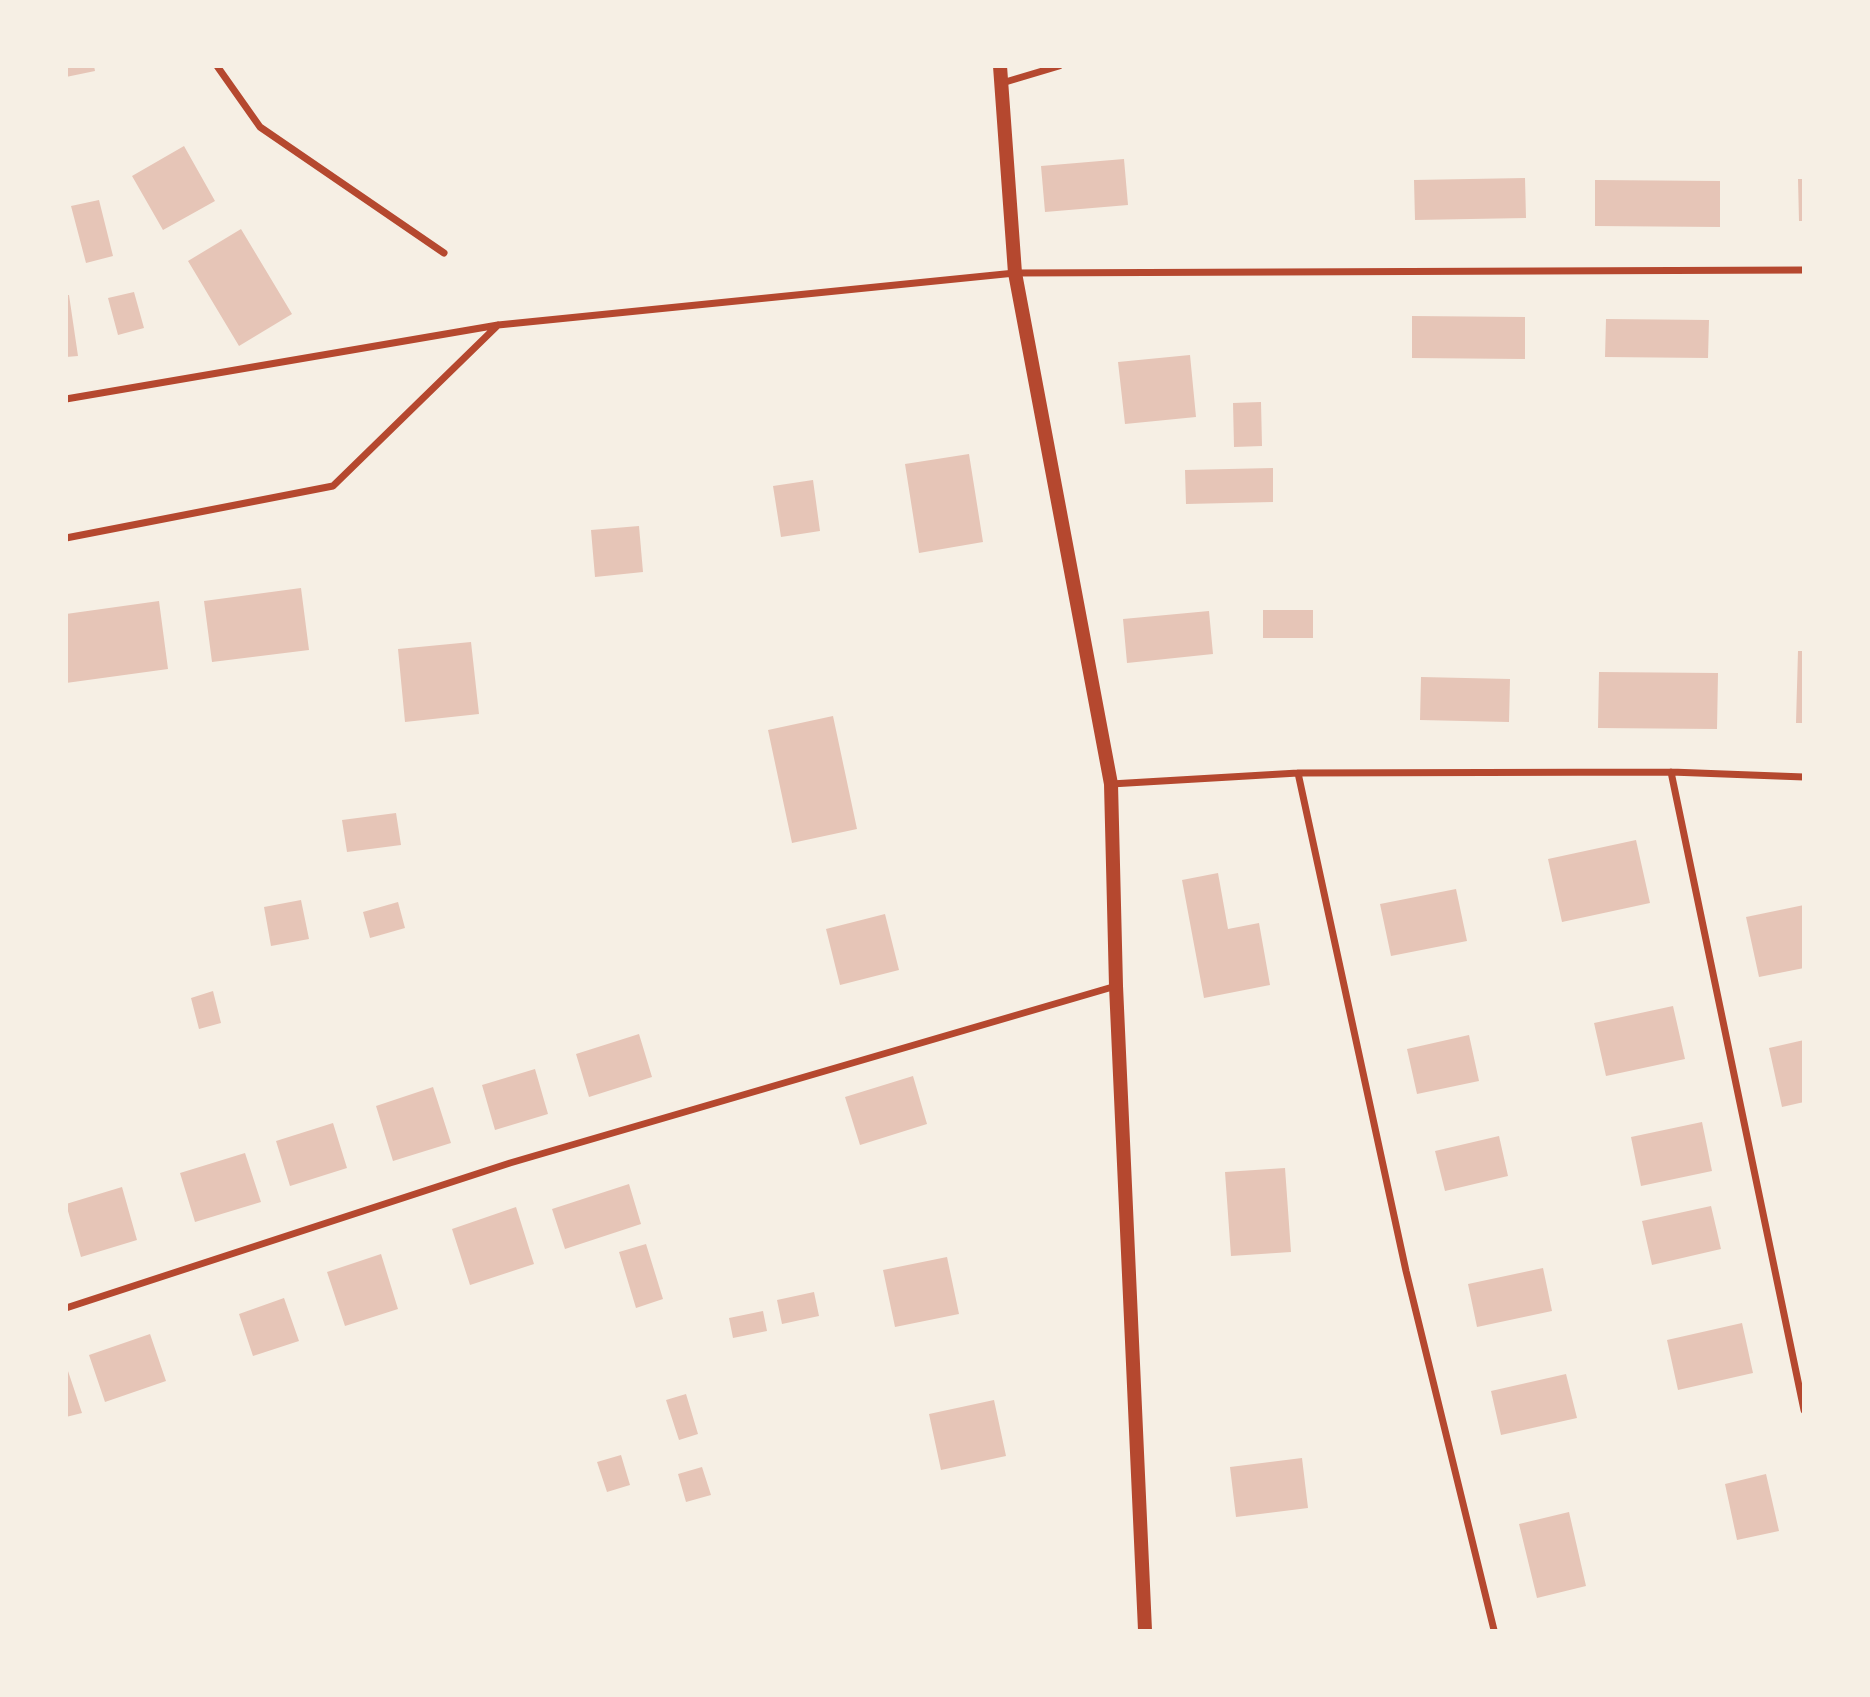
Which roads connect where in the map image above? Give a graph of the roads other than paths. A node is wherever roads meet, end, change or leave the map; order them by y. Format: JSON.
{"nodes":[{"id":1,"x":217,"y":66,"type":"edge"},
{"id":2,"x":1000,"y":66,"type":"edge"},
{"id":3,"x":1059,"y":66,"type":"edge"},
{"id":4,"x":1002,"y":83,"type":"junction"},
{"id":5,"x":444,"y":253,"type":"dead end"},
{"id":6,"x":1804,"y":270,"type":"edge"},
{"id":7,"x":1015,"y":273,"type":"junction"},
{"id":8,"x":498,"y":325,"type":"junction"},
{"id":9,"x":66,"y":399,"type":"edge"},
{"id":10,"x":66,"y":538,"type":"edge"},
{"id":11,"x":1671,"y":772,"type":"junction"},
{"id":12,"x":1298,"y":774,"type":"junction"},
{"id":13,"x":1804,"y":777,"type":"edge"},
{"id":14,"x":1111,"y":784,"type":"junction"},
{"id":15,"x":1116,"y":986,"type":"junction"},
{"id":16,"x":66,"y":1308,"type":"edge"},
{"id":17,"x":1804,"y":1410,"type":"edge"},
{"id":18,"x":1145,"y":1630,"type":"edge"},
{"id":19,"x":1494,"y":1630,"type":"edge"}],
"edges":[{"from":1,"to":5,"type":"street"},
{"from":2,"to":4,"type":"main road"},
{"from":3,"to":4,"type":"street"},
{"from":4,"to":7,"type":"main road"},
{"from":6,"to":7,"type":"street"},
{"from":7,"to":8,"type":"street"},
{"from":7,"to":14,"type":"main road"},
{"from":8,"to":9,"type":"street"},
{"from":8,"to":10,"type":"street"},
{"from":11,"to":12,"type":"street"},
{"from":11,"to":13,"type":"street"},
{"from":11,"to":17,"type":"street"},
{"from":12,"to":14,"type":"street"},
{"from":12,"to":19,"type":"street"},
{"from":14,"to":15,"type":"main road"},
{"from":15,"to":16,"type":"street"},
{"from":15,"to":18,"type":"main road"}]}
